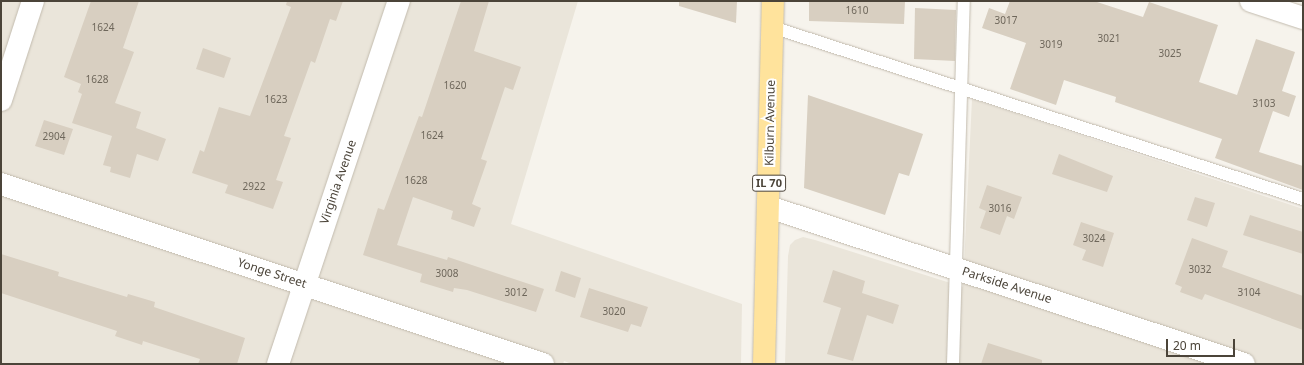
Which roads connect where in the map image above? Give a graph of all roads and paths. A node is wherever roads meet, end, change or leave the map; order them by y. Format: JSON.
{"nodes":[{"id":1,"x":33,"y":1,"type":"edge"},
{"id":2,"x":399,"y":1,"type":"edge"},
{"id":3,"x":773,"y":1,"type":"edge"},
{"id":4,"x":964,"y":1,"type":"edge"},
{"id":5,"x":1251,"y":1,"type":"edge"},
{"id":6,"x":1303,"y":18,"type":"edge"},
{"id":7,"x":772,"y":27,"type":"junction"},
{"id":8,"x":961,"y":87,"type":"junction"},
{"id":9,"x":1,"y":100,"type":"edge"},
{"id":10,"x":1,"y":184,"type":"edge"},
{"id":11,"x":1303,"y":199,"type":"edge"},
{"id":12,"x":769,"y":207,"type":"junction"},
{"id":13,"x":955,"y":268,"type":"junction"},
{"id":14,"x":304,"y":284,"type":"junction"},
{"id":15,"x":278,"y":364,"type":"edge"},
{"id":16,"x":543,"y":364,"type":"edge"},
{"id":17,"x":764,"y":364,"type":"edge"},
{"id":18,"x":953,"y":364,"type":"edge"},
{"id":19,"x":1244,"y":364,"type":"edge"}],
"edges":[{"from":1,"to":9,"type":"street"},
{"from":2,"to":14,"type":"street","name":"Virginia Avenue"},
{"from":3,"to":7,"type":"main road","name":"Kilburn Avenue","number":"IL 70"},
{"from":4,"to":8,"type":"lane"},
{"from":5,"to":6,"type":"street"},
{"from":7,"to":8,"type":"lane"},
{"from":7,"to":12,"type":"main road","name":"Kilburn Avenue","number":"IL 70"},
{"from":8,"to":11,"type":"lane"},
{"from":8,"to":13,"type":"lane"},
{"from":10,"to":14,"type":"street","name":"Yonge Street"},
{"from":12,"to":13,"type":"street","name":"Parkside Avenue"},
{"from":12,"to":17,"type":"main road","name":"Kilburn Avenue","number":"IL 70"},
{"from":13,"to":18,"type":"lane"},
{"from":13,"to":19,"type":"street","name":"Parkside Avenue"},
{"from":14,"to":15,"type":"street","name":"Virginia Avenue"},
{"from":14,"to":16,"type":"street","name":"Yonge Street"}]}
